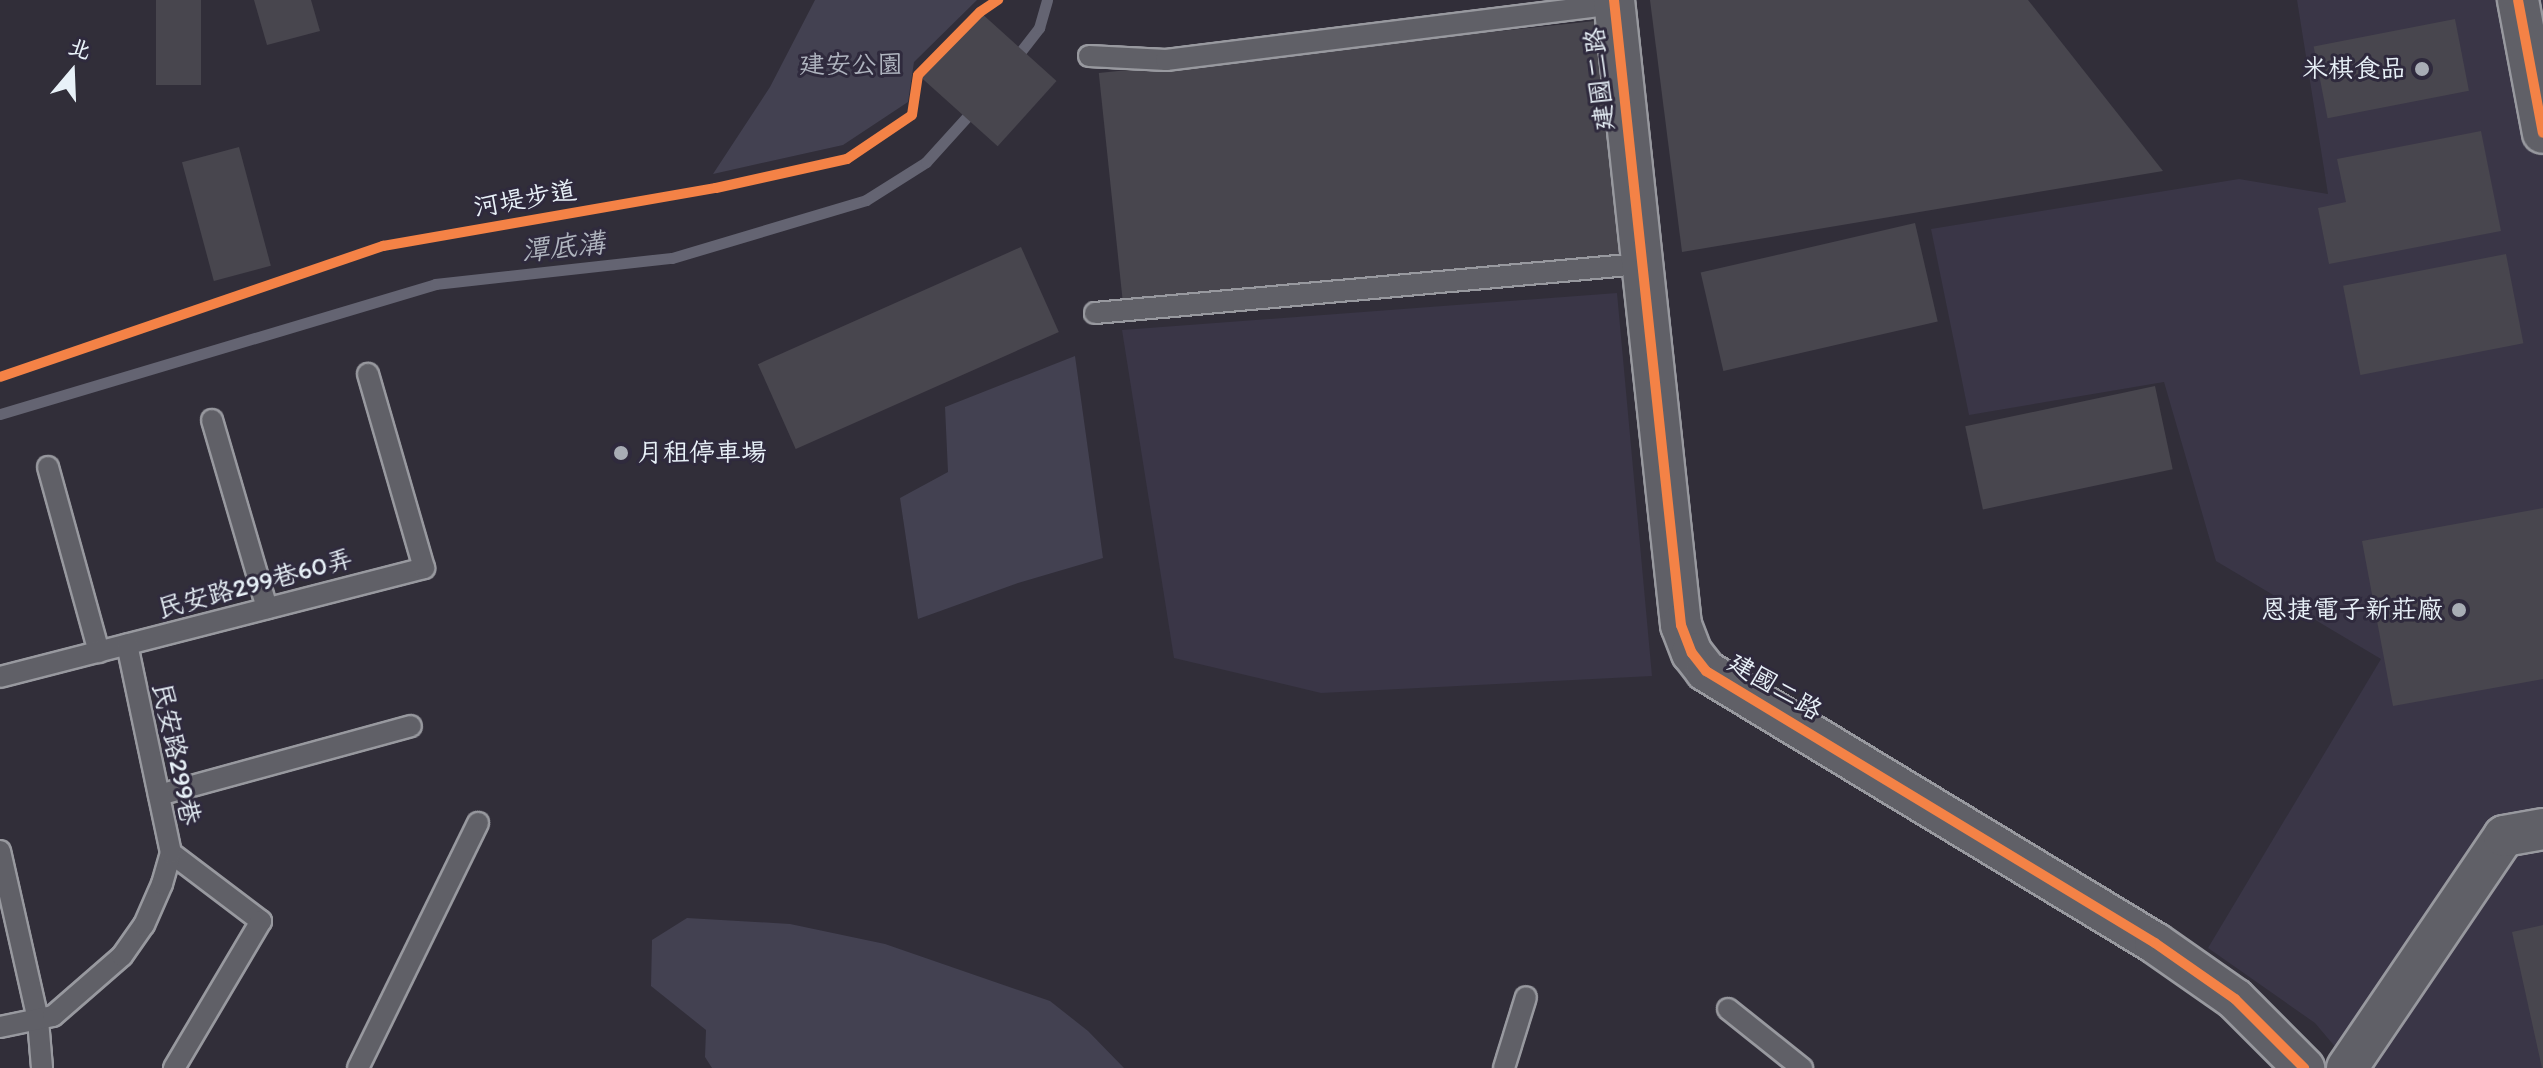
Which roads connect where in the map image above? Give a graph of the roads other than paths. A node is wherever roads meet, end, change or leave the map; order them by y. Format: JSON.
{"nodes":[{"id":1,"x":2518,"y":0,"type":"edge"},
{"id":2,"x":1614,"y":2,"type":"edge"},
{"id":3,"x":1089,"y":56,"type":"dead end"},
{"id":4,"x":2543,"y":133,"type":"edge"},
{"id":5,"x":1640,"y":264,"type":"junction"},
{"id":6,"x":1095,"y":313,"type":"dead end"},
{"id":7,"x":368,"y":374,"type":"dead end"},
{"id":8,"x":212,"y":420,"type":"dead end"},
{"id":9,"x":48,"y":467,"type":"dead end"},
{"id":10,"x":267,"y":608,"type":"junction"},
{"id":11,"x":127,"y":645,"type":"junction"},
{"id":12,"x":99,"y":652,"type":"junction"},
{"id":13,"x":0,"y":677,"type":"edge"},
{"id":14,"x":411,"y":726,"type":"dead end"},
{"id":15,"x":159,"y":795,"type":"junction"},
{"id":16,"x":478,"y":823,"type":"dead end"},
{"id":17,"x":2543,"y":829,"type":"edge"},
{"id":18,"x":0,"y":851,"type":"edge"},
{"id":19,"x":171,"y":853,"type":"junction"},
{"id":20,"x":1526,"y":997,"type":"dead end"},
{"id":21,"x":1728,"y":1009,"type":"dead end"},
{"id":22,"x":38,"y":1020,"type":"junction"},
{"id":23,"x":0,"y":1027,"type":"edge"},
{"id":24,"x":42,"y":1068,"type":"edge"},
{"id":25,"x":174,"y":1068,"type":"edge"},
{"id":26,"x":358,"y":1068,"type":"edge"},
{"id":27,"x":1504,"y":1068,"type":"edge"},
{"id":28,"x":1802,"y":1068,"type":"edge"},
{"id":29,"x":2304,"y":1068,"type":"edge"},
{"id":30,"x":2347,"y":1068,"type":"edge"}],
"edges":[{"from":1,"to":4,"type":"street"},
{"from":2,"to":3,"type":"lane"},
{"from":2,"to":5,"type":"street","name":"建國二路"},
{"from":5,"to":6,"type":"lane"},
{"from":5,"to":29,"type":"street","name":"建國二路"},
{"from":7,"to":10,"type":"lane","name":"民安路299巷60弄"},
{"from":8,"to":10,"type":"lane"},
{"from":9,"to":12,"type":"lane"},
{"from":10,"to":11,"type":"lane","name":"民安路299巷60弄"},
{"from":11,"to":12,"type":"lane","name":"民安路299巷60弄"},
{"from":11,"to":15,"type":"lane","name":"民安路299巷"},
{"from":12,"to":13,"type":"lane","name":"民安路299巷60弄"},
{"from":14,"to":15,"type":"lane"},
{"from":15,"to":19,"type":"lane","name":"民安路299巷"},
{"from":16,"to":26,"type":"lane"},
{"from":17,"to":30,"type":"street"},
{"from":18,"to":22,"type":"lane"},
{"from":19,"to":22,"type":"lane","name":"民安路299巷"},
{"from":19,"to":25,"type":"lane"},
{"from":20,"to":27,"type":"lane"},
{"from":21,"to":28,"type":"lane"},
{"from":22,"to":23,"type":"lane","name":"民安路299巷"},
{"from":22,"to":24,"type":"lane"}]}
